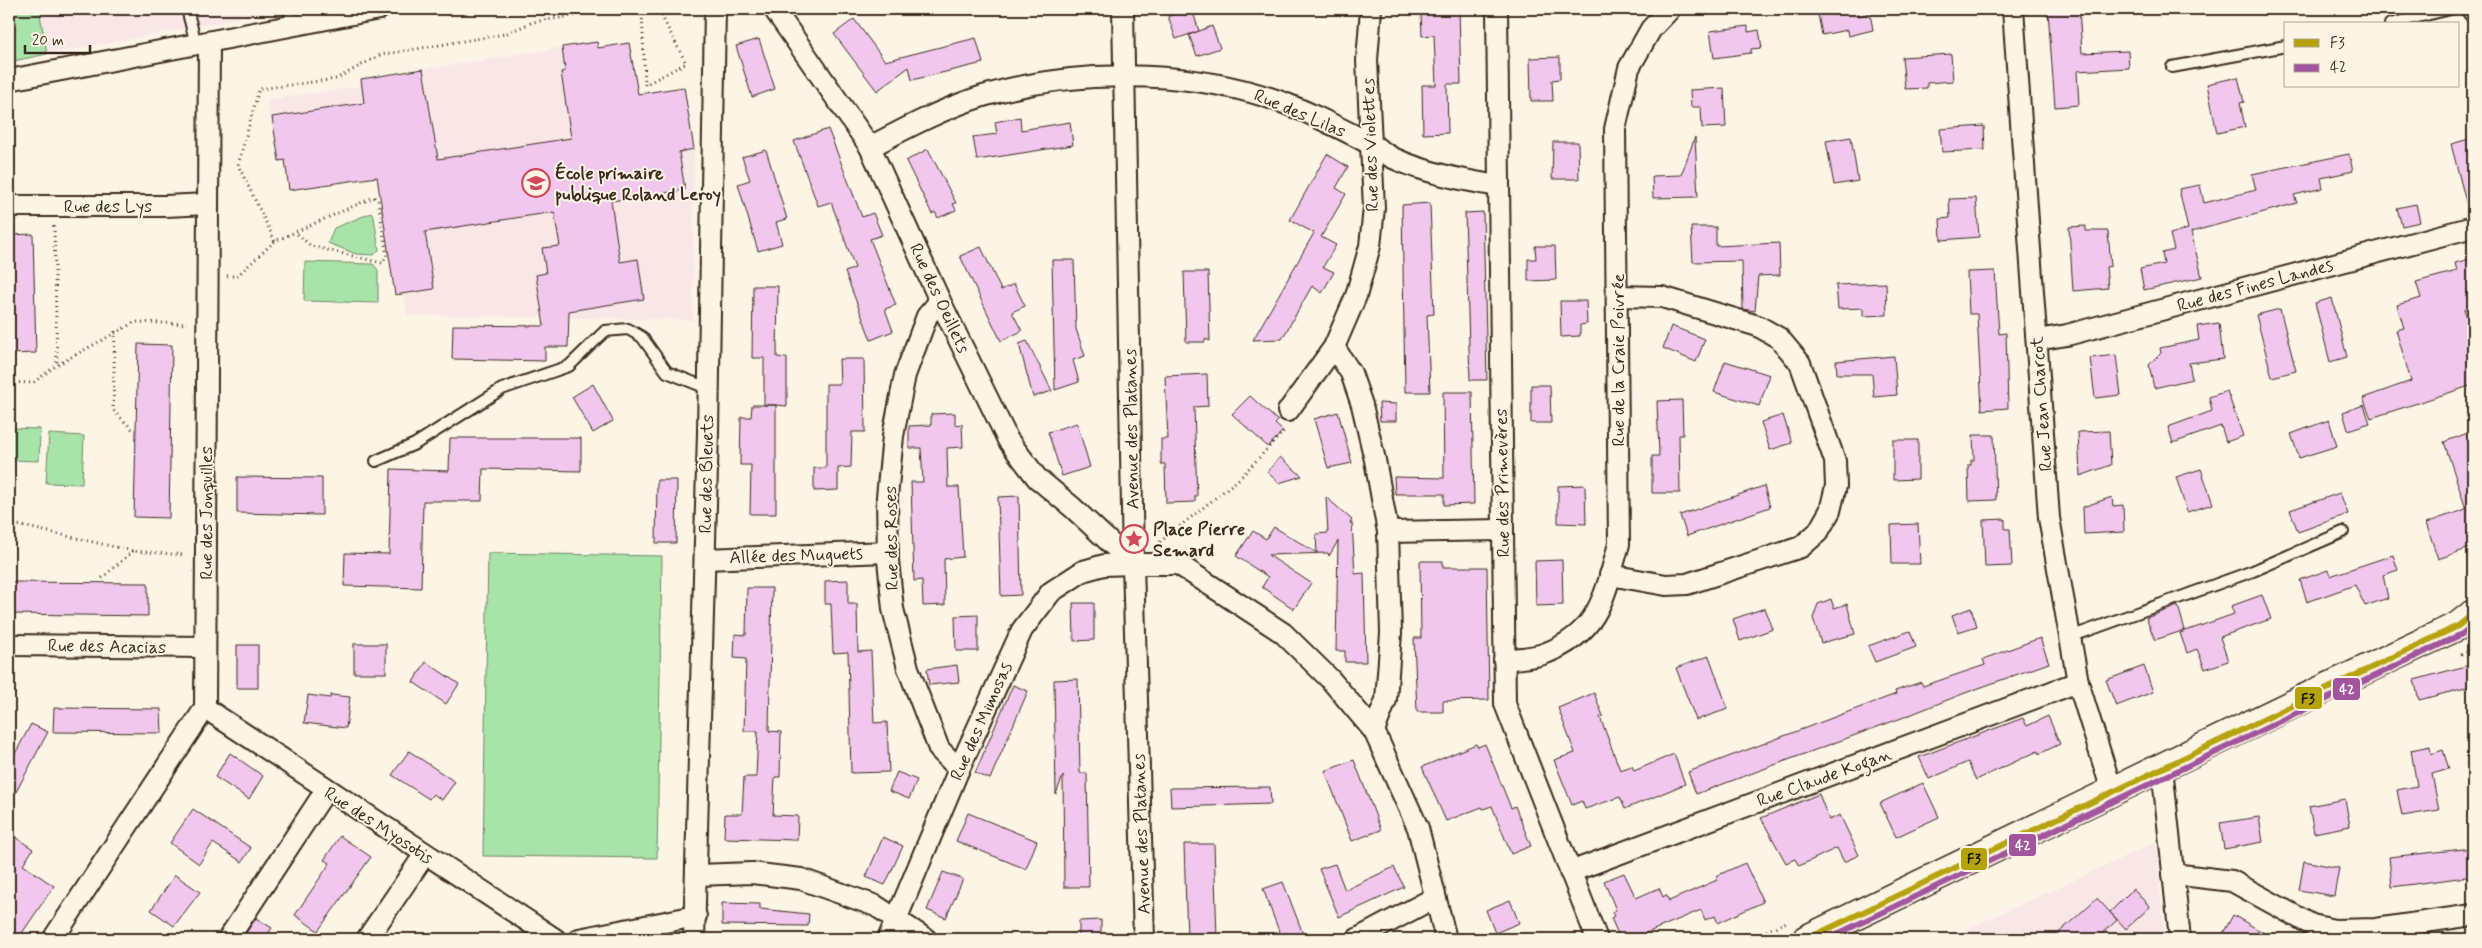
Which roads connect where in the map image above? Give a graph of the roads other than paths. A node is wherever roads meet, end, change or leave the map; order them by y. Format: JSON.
{"nodes":[{"id":1,"x":187,"y":9,"type":"edge"},
{"id":2,"x":379,"y":9,"type":"edge"},
{"id":3,"x":715,"y":9,"type":"edge"},
{"id":4,"x":774,"y":9,"type":"edge"},
{"id":5,"x":1124,"y":9,"type":"edge"},
{"id":6,"x":1371,"y":9,"type":"edge"},
{"id":7,"x":1497,"y":9,"type":"edge"},
{"id":8,"x":1670,"y":9,"type":"edge"},
{"id":9,"x":2013,"y":9,"type":"edge"},
{"id":10,"x":2450,"y":9,"type":"edge"},
{"id":11,"x":291,"y":17,"type":"edge"},
{"id":12,"x":2398,"y":22,"type":"edge"},
{"id":13,"x":203,"y":43,"type":"junction"},
{"id":14,"x":2284,"y":46,"type":"edge"},
{"id":15,"x":2172,"y":67,"type":"dead end"},
{"id":16,"x":1124,"y":77,"type":"junction"},
{"id":17,"x":9,"y":80,"type":"edge"},
{"id":18,"x":1371,"y":144,"type":"junction"},
{"id":19,"x":870,"y":147,"type":"junction"},
{"id":20,"x":1498,"y":186,"type":"junction"},
{"id":21,"x":208,"y":204,"type":"junction"},
{"id":22,"x":9,"y":206,"type":"edge"},
{"id":23,"x":2473,"y":227,"type":"edge"},
{"id":24,"x":1618,"y":296,"type":"junction"},
{"id":25,"x":940,"y":301,"type":"junction"},
{"id":26,"x":2037,"y":340,"type":"junction"},
{"id":27,"x":1334,"y":347,"type":"junction"},
{"id":28,"x":707,"y":388,"type":"junction"},
{"id":29,"x":1288,"y":411,"type":"road end"},
{"id":30,"x":376,"y":461,"type":"dead end"},
{"id":31,"x":1502,"y":530,"type":"junction"},
{"id":32,"x":1388,"y":532,"type":"junction"},
{"id":33,"x":2343,"y":532,"type":"dead end"},
{"id":34,"x":888,"y":552,"type":"junction"},
{"id":35,"x":705,"y":558,"type":"junction"},
{"id":36,"x":1133,"y":564,"type":"junction"},
{"id":37,"x":1610,"y":575,"type":"junction"},
{"id":38,"x":2468,"y":621,"type":"edge"},
{"id":39,"x":2070,"y":637,"type":"junction"},
{"id":40,"x":9,"y":645,"type":"edge"},
{"id":41,"x":205,"y":647,"type":"junction"},
{"id":42,"x":1504,"y":660,"type":"junction"},
{"id":43,"x":2078,"y":682,"type":"junction"},
{"id":44,"x":205,"y":708,"type":"junction"},
{"id":45,"x":1374,"y":731,"type":"junction"},
{"id":46,"x":2162,"y":767,"type":"junction"},
{"id":47,"x":959,"y":769,"type":"junction"},
{"id":48,"x":326,"y":790,"type":"junction"},
{"id":49,"x":2112,"y":792,"type":"junction"},
{"id":50,"x":425,"y":854,"type":"junction"},
{"id":51,"x":1570,"y":872,"type":"junction"},
{"id":52,"x":2173,"y":874,"type":"junction"},
{"id":53,"x":697,"y":876,"type":"junction"},
{"id":54,"x":1434,"y":898,"type":"junction"},
{"id":55,"x":2473,"y":915,"type":"edge"},
{"id":56,"x":696,"y":916,"type":"junction"},
{"id":57,"x":896,"y":919,"type":"junction"},
{"id":58,"x":53,"y":939,"type":"edge"},
{"id":59,"x":228,"y":939,"type":"edge"},
{"id":60,"x":367,"y":939,"type":"edge"},
{"id":61,"x":555,"y":939,"type":"edge"},
{"id":62,"x":579,"y":939,"type":"edge"},
{"id":63,"x":694,"y":939,"type":"edge"},
{"id":64,"x":888,"y":939,"type":"edge"},
{"id":65,"x":926,"y":939,"type":"edge"},
{"id":66,"x":1144,"y":939,"type":"edge"},
{"id":67,"x":1357,"y":939,"type":"edge"},
{"id":68,"x":1446,"y":939,"type":"edge"},
{"id":69,"x":1597,"y":939,"type":"edge"},
{"id":70,"x":1807,"y":939,"type":"edge"},
{"id":71,"x":2180,"y":939,"type":"edge"}],
"edges":[{"from":1,"to":13,"type":"lane"},
{"from":2,"to":11,"type":"street"},
{"from":3,"to":28,"type":"street","name":"Rue des Bleuets"},
{"from":4,"to":19,"type":"street","name":"Rue des Oeillets"},
{"from":5,"to":16,"type":"street","name":"Avenue des Platanes"},
{"from":6,"to":18,"type":"street","name":"Rue des Violettes"},
{"from":7,"to":20,"type":"street","name":"Rue des Primevères"},
{"from":8,"to":24,"type":"street","name":"Rue de la Craie Poivrée"},
{"from":9,"to":26,"type":"street","name":"Rue Jean Charcot"},
{"from":10,"to":12,"type":"lane"},
{"from":11,"to":13,"type":"street"},
{"from":13,"to":17,"type":"street"},
{"from":13,"to":21,"type":"street","name":"Rue des Jonquilles"},
{"from":14,"to":15,"type":"lane"},
{"from":16,"to":18,"type":"street","name":"Rue des Lilas"},
{"from":16,"to":19,"type":"street","name":"Rue des Lilas"},
{"from":16,"to":36,"type":"street","name":"Avenue des Platanes"},
{"from":18,"to":20,"type":"street","name":"Rue des Lilas"},
{"from":18,"to":27,"type":"street","name":"Rue des Violettes"},
{"from":19,"to":25,"type":"street","name":"Rue des Oeillets"},
{"from":20,"to":31,"type":"street","name":"Rue des Primevères"},
{"from":21,"to":22,"type":"street","name":"Rue des Lys"},
{"from":21,"to":41,"type":"street","name":"Rue des Jonquilles"},
{"from":23,"to":26,"type":"street","name":"Rue des Fines Landes"},
{"from":24,"to":37,"type":"street","name":"Rue de la Craie Poivrée"},
{"from":24,"to":37,"type":"street"},
{"from":25,"to":34,"type":"street","name":"Rue des Roses"},
{"from":25,"to":36,"type":"street","name":"Rue des Oeillets"},
{"from":26,"to":39,"type":"street","name":"Rue Jean Charcot"},
{"from":27,"to":29,"type":"street","name":"Rue des Violettes"},
{"from":27,"to":32,"type":"street"},
{"from":28,"to":30,"type":"lane"},
{"from":28,"to":35,"type":"street","name":"Rue des Bleuets"},
{"from":31,"to":32,"type":"street"},
{"from":31,"to":42,"type":"street","name":"Rue des Primevères"},
{"from":32,"to":45,"type":"street"},
{"from":33,"to":39,"type":"lane"},
{"from":34,"to":35,"type":"street","name":"Allée des Muguets"},
{"from":34,"to":47,"type":"street","name":"Rue des Roses"},
{"from":35,"to":53,"type":"street","name":"Rue des Bleuets"},
{"from":36,"to":45,"type":"street","name":"Rue des Mimosas"},
{"from":36,"to":47,"type":"street","name":"Rue des Mimosas"},
{"from":36,"to":66,"type":"street","name":"Avenue des Platanes"},
{"from":37,"to":42,"type":"street","name":"Rue de la Craie Poivrée"},
{"from":38,"to":46,"type":"main road"},
{"from":39,"to":43,"type":"street","name":"Rue Jean Charcot"},
{"from":40,"to":41,"type":"street","name":"Rue des Acacias"},
{"from":41,"to":44,"type":"street","name":"Rue des Jonquilles"},
{"from":42,"to":51,"type":"street","name":"Rue des Primevères"},
{"from":43,"to":49,"type":"street","name":"Rue Jean Charcot"},
{"from":43,"to":51,"type":"street","name":"Rue Claude Kogan"},
{"from":44,"to":48,"type":"street","name":"Rue des Myosotis"},
{"from":44,"to":58,"type":"street"},
{"from":45,"to":54,"type":"street","name":"Rue des Mimosas"},
{"from":46,"to":49,"type":"main road"},
{"from":46,"to":52,"type":"street"},
{"from":47,"to":57,"type":"street","name":"Rue des Mimosas"},
{"from":48,"to":50,"type":"street","name":"Rue des Myosotis"},
{"from":48,"to":59,"type":"street"},
{"from":49,"to":70,"type":"main road"},
{"from":50,"to":60,"type":"street"},
{"from":50,"to":61,"type":"street","name":"Rue des Myosotis"},
{"from":51,"to":69,"type":"street","name":"Rue des Primevères"},
{"from":52,"to":55,"type":"street"},
{"from":52,"to":71,"type":"street"},
{"from":53,"to":56,"type":"street","name":"Rue des Bleuets"},
{"from":53,"to":57,"type":"street"},
{"from":54,"to":67,"type":"street"},
{"from":54,"to":68,"type":"street","name":"Rue des Mimosas"},
{"from":56,"to":62,"type":"street"},
{"from":56,"to":63,"type":"street","name":"Rue des Bleuets"},
{"from":57,"to":64,"type":"street","name":"Rue des Mimosas"},
{"from":57,"to":65,"type":"street"}]}
